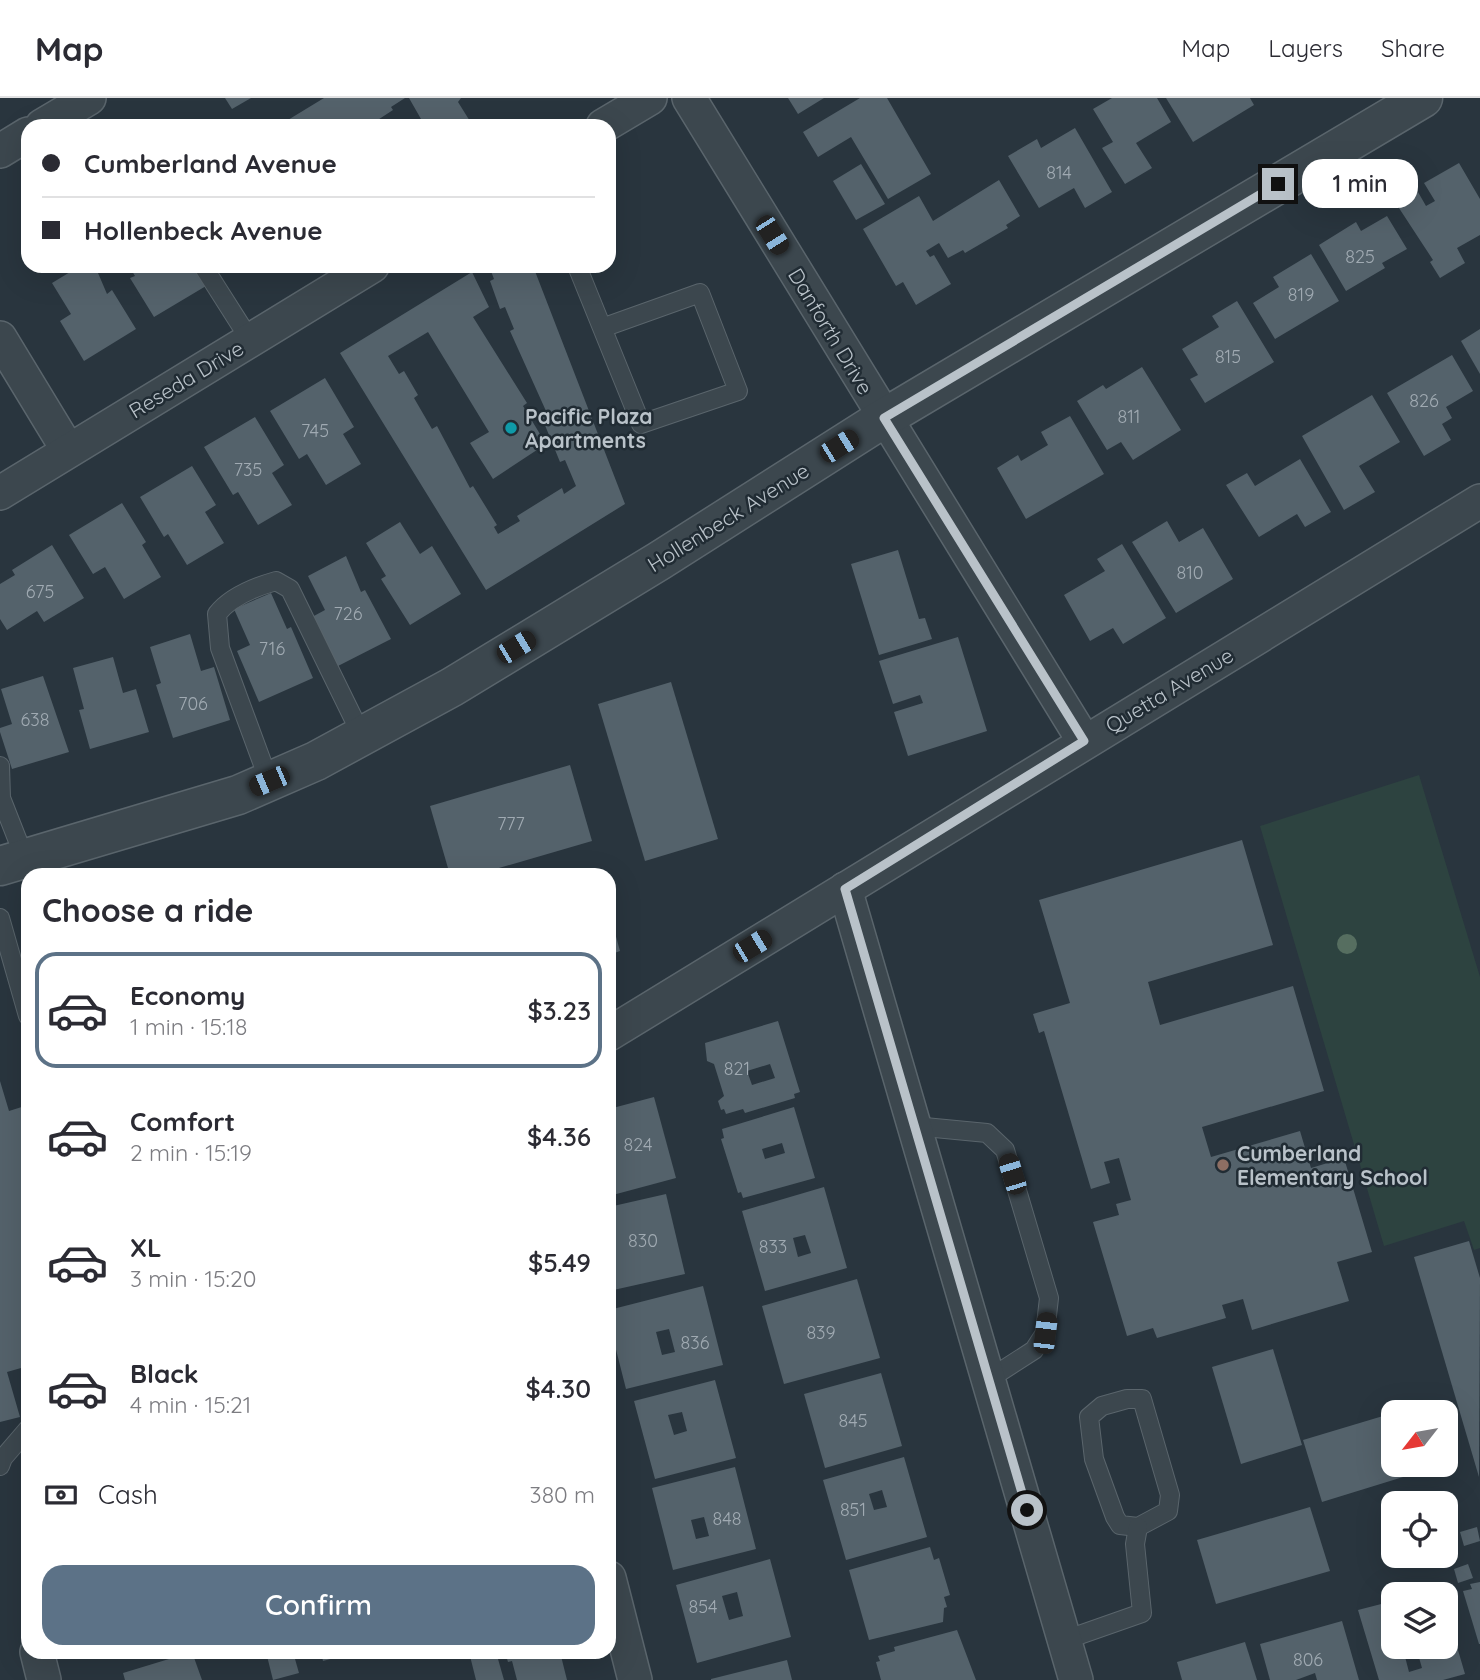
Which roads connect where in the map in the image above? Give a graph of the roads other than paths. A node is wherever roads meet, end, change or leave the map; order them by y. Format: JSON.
{"nodes":[{"id":1,"x":650,"y":98,"type":"edge"},
{"id":2,"x":689,"y":98,"type":"edge"},
{"id":3,"x":1423,"y":98,"type":"edge"},
{"id":4,"x":83,"y":100,"type":"edge"},
{"id":5,"x":53,"y":119,"type":"edge"},
{"id":6,"x":615,"y":119,"type":"edge"},
{"id":7,"x":21,"y":138,"type":"edge"},
{"id":8,"x":0,"y":151,"type":"edge"},
{"id":9,"x":207,"y":273,"type":"edge"},
{"id":10,"x":360,"y":273,"type":"edge"},
{"id":11,"x":580,"y":273,"type":"edge"},
{"id":12,"x":602,"y":328,"type":"junction"},
{"id":13,"x":0,"y":338,"type":"edge"},
{"id":14,"x":250,"y":340,"type":"junction"},
{"id":15,"x":884,"y":418,"type":"junction"},
{"id":16,"x":68,"y":450,"type":"junction"},
{"id":17,"x":0,"y":493,"type":"edge"},
{"id":18,"x":1480,"y":501,"type":"edge"},
{"id":19,"x":362,"y":736,"type":"junction"},
{"id":20,"x":1084,"y":741,"type":"junction"},
{"id":21,"x":0,"y":766,"type":"edge"},
{"id":22,"x":269,"y":781,"type":"junction"},
{"id":23,"x":12,"y":862,"type":"edge"},
{"id":24,"x":845,"y":889,"type":"junction"},
{"id":25,"x":0,"y":918,"type":"edge"},
{"id":26,"x":21,"y":992,"type":"edge"},
{"id":27,"x":616,"y":1030,"type":"edge"},
{"id":28,"x":914,"y":1126,"type":"junction"},
{"id":29,"x":989,"y":1379,"type":"junction"},
{"id":30,"x":21,"y":1437,"type":"edge"},
{"id":31,"x":0,"y":1466,"type":"edge"},
{"id":32,"x":1138,"y":1527,"type":"junction"},
{"id":33,"x":616,"y":1605,"type":"edge"},
{"id":34,"x":1065,"y":1640,"type":"junction"},
{"id":35,"x":39,"y":1659,"type":"edge"},
{"id":36,"x":44,"y":1680,"type":"edge"},
{"id":37,"x":635,"y":1680,"type":"edge"},
{"id":38,"x":1076,"y":1680,"type":"edge"}],
"edges":[{"from":1,"to":6,"type":"street"},
{"from":2,"to":15,"type":"street","name":"Danforth Drive"},
{"from":3,"to":15,"type":"street","name":"Hollenbeck Avenue"},
{"from":4,"to":5,"type":"street"},
{"from":7,"to":8,"type":"street"},
{"from":9,"to":14,"type":"lane"},
{"from":10,"to":14,"type":"street","name":"Reseda Drive"},
{"from":11,"to":12,"type":"lane"},
{"from":12,"to":12,"type":"lane"},
{"from":13,"to":16,"type":"street"},
{"from":14,"to":16,"type":"street","name":"Reseda Drive"},
{"from":15,"to":19,"type":"street","name":"Hollenbeck Avenue"},
{"from":15,"to":20,"type":"street","name":"Danforth Drive"},
{"from":16,"to":17,"type":"street","name":"Reseda Drive"},
{"from":18,"to":20,"type":"street","name":"Quetta Avenue"},
{"from":19,"to":22,"type":"street","name":"Hollenbeck Avenue"},
{"from":19,"to":22,"type":"lane"},
{"from":20,"to":24,"type":"street","name":"Quetta Avenue"},
{"from":21,"to":23,"type":"lane"},
{"from":22,"to":23,"type":"street","name":"Hollenbeck Avenue"},
{"from":24,"to":27,"type":"street","name":"Quetta Avenue"},
{"from":24,"to":28,"type":"street"},
{"from":25,"to":26,"type":"lane"},
{"from":28,"to":29,"type":"street"},
{"from":28,"to":29,"type":"lane"},
{"from":29,"to":34,"type":"street"},
{"from":30,"to":31,"type":"lane"},
{"from":32,"to":32,"type":"lane"},
{"from":32,"to":34,"type":"lane"},
{"from":33,"to":37,"type":"street"},
{"from":34,"to":38,"type":"street"},
{"from":35,"to":36,"type":"street"}]}
